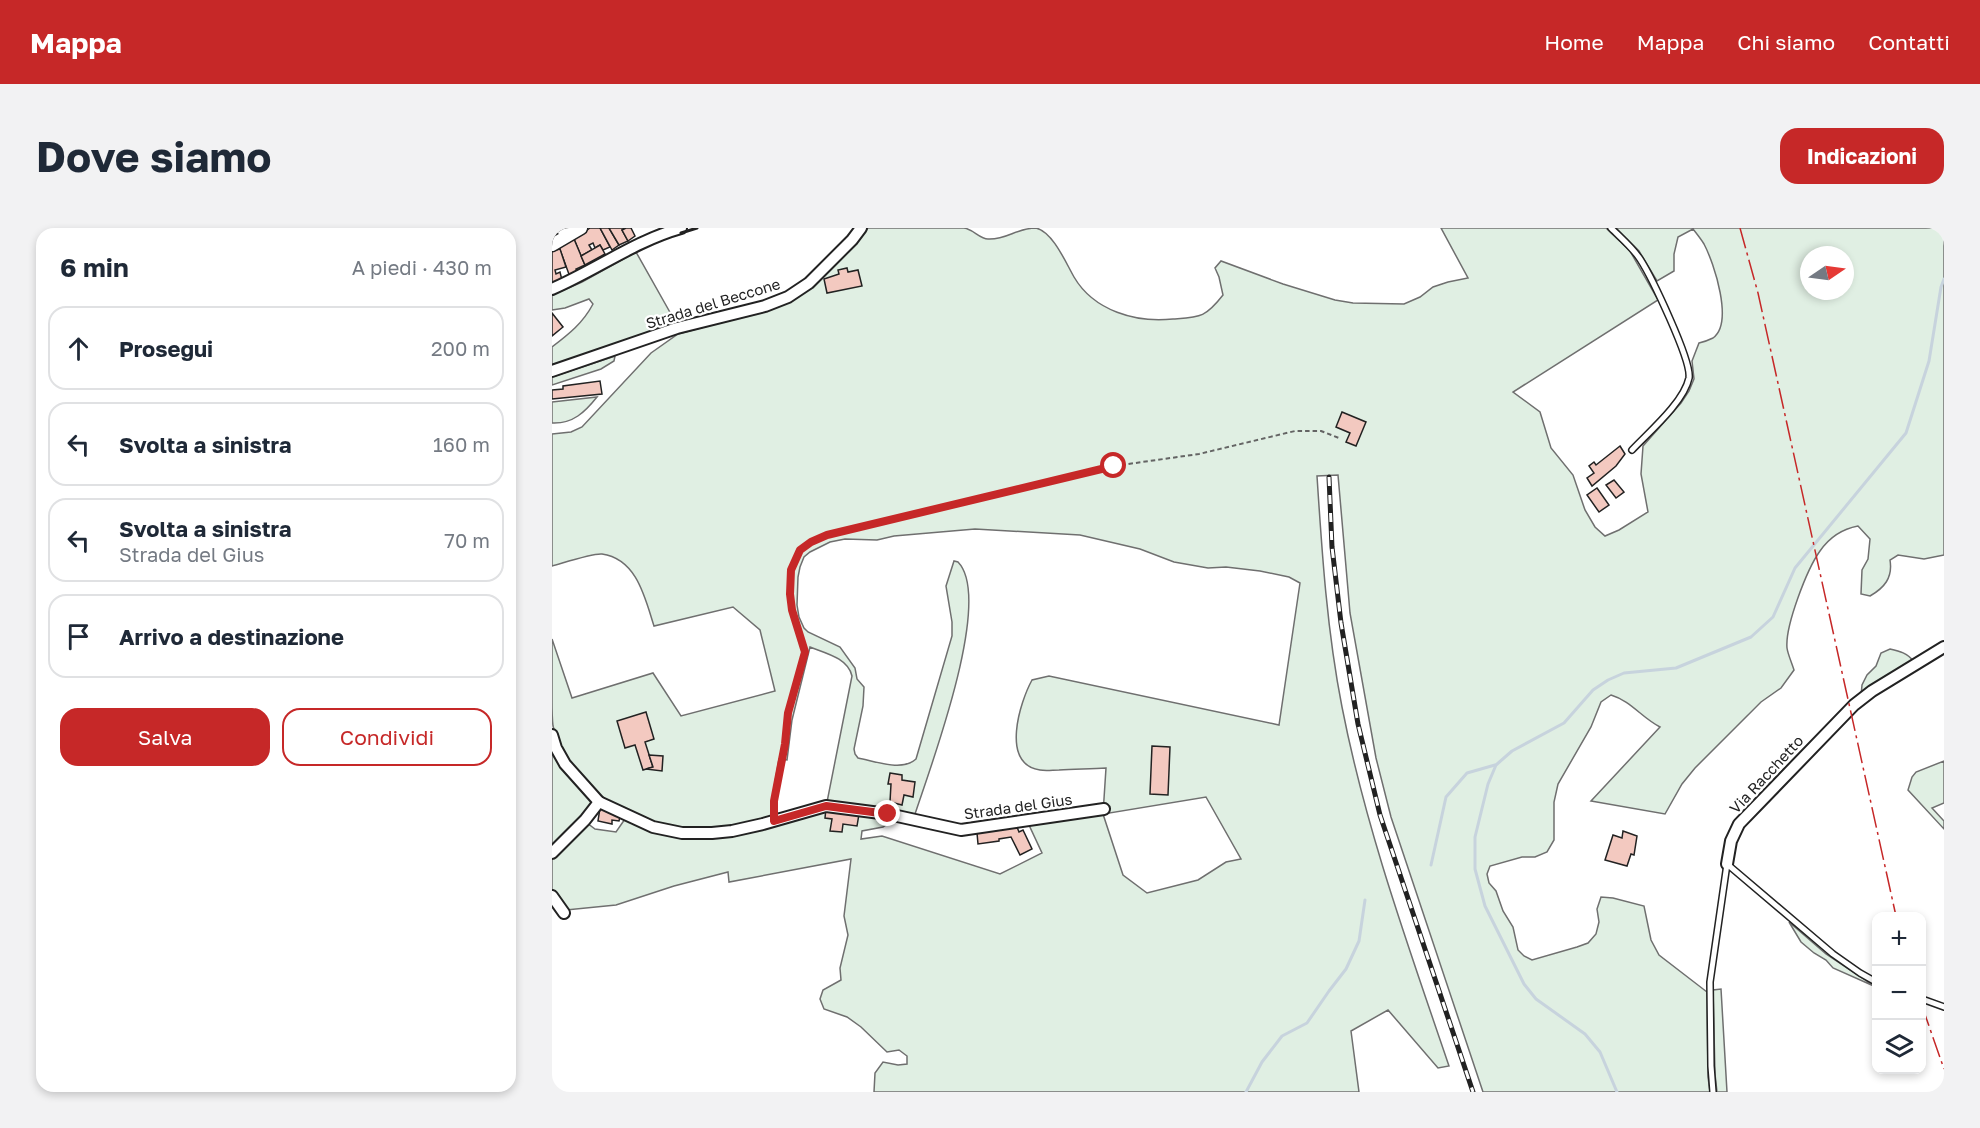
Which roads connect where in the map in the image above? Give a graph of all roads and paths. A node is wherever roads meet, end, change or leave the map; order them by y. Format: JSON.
{"nodes":[{"id":1,"x":681,"y":228,"type":"edge"},
{"id":2,"x":861,"y":228,"type":"edge"},
{"id":3,"x":1611,"y":228,"type":"edge"},
{"id":4,"x":570,"y":230,"type":"edge"},
{"id":5,"x":552,"y":245,"type":"edge"},
{"id":6,"x":552,"y":289,"type":"edge"},
{"id":7,"x":552,"y":371,"type":"edge"},
{"id":8,"x":1339,"y":438,"type":"dead end"},
{"id":9,"x":1632,"y":450,"type":"dead end"},
{"id":10,"x":1944,"y":647,"type":"edge"},
{"id":11,"x":552,"y":735,"type":"edge"},
{"id":12,"x":599,"y":802,"type":"junction"},
{"id":13,"x":1104,"y":809,"type":"dead end"},
{"id":14,"x":774,"y":821,"type":"junction"},
{"id":15,"x":552,"y":853,"type":"edge"},
{"id":16,"x":1726,"y":864,"type":"junction"},
{"id":17,"x":552,"y":896,"type":"edge"},
{"id":18,"x":564,"y":913,"type":"dead end"},
{"id":19,"x":1872,"y":980,"type":"edge"},
{"id":20,"x":1926,"y":1000,"type":"edge"},
{"id":21,"x":1944,"y":1007,"type":"edge"},
{"id":22,"x":1713,"y":1092,"type":"edge"}],
"edges":[{"from":1,"to":6,"type":"street"},
{"from":2,"to":7,"type":"street","name":"Strada del Beccone"},
{"from":3,"to":9,"type":"lane"},
{"from":4,"to":5,"type":"street"},
{"from":8,"to":14,"type":"path"},
{"from":10,"to":16,"type":"street","name":"Via Racchetto"},
{"from":11,"to":12,"type":"street","name":"Strada del Gius"},
{"from":12,"to":14,"type":"street","name":"Strada del Gius"},
{"from":12,"to":15,"type":"street"},
{"from":13,"to":14,"type":"street","name":"Strada del Gius"},
{"from":16,"to":19,"type":"lane"},
{"from":16,"to":22,"type":"lane","name":"Via Racchetto"},
{"from":17,"to":18,"type":"street"},
{"from":20,"to":21,"type":"lane"}]}
